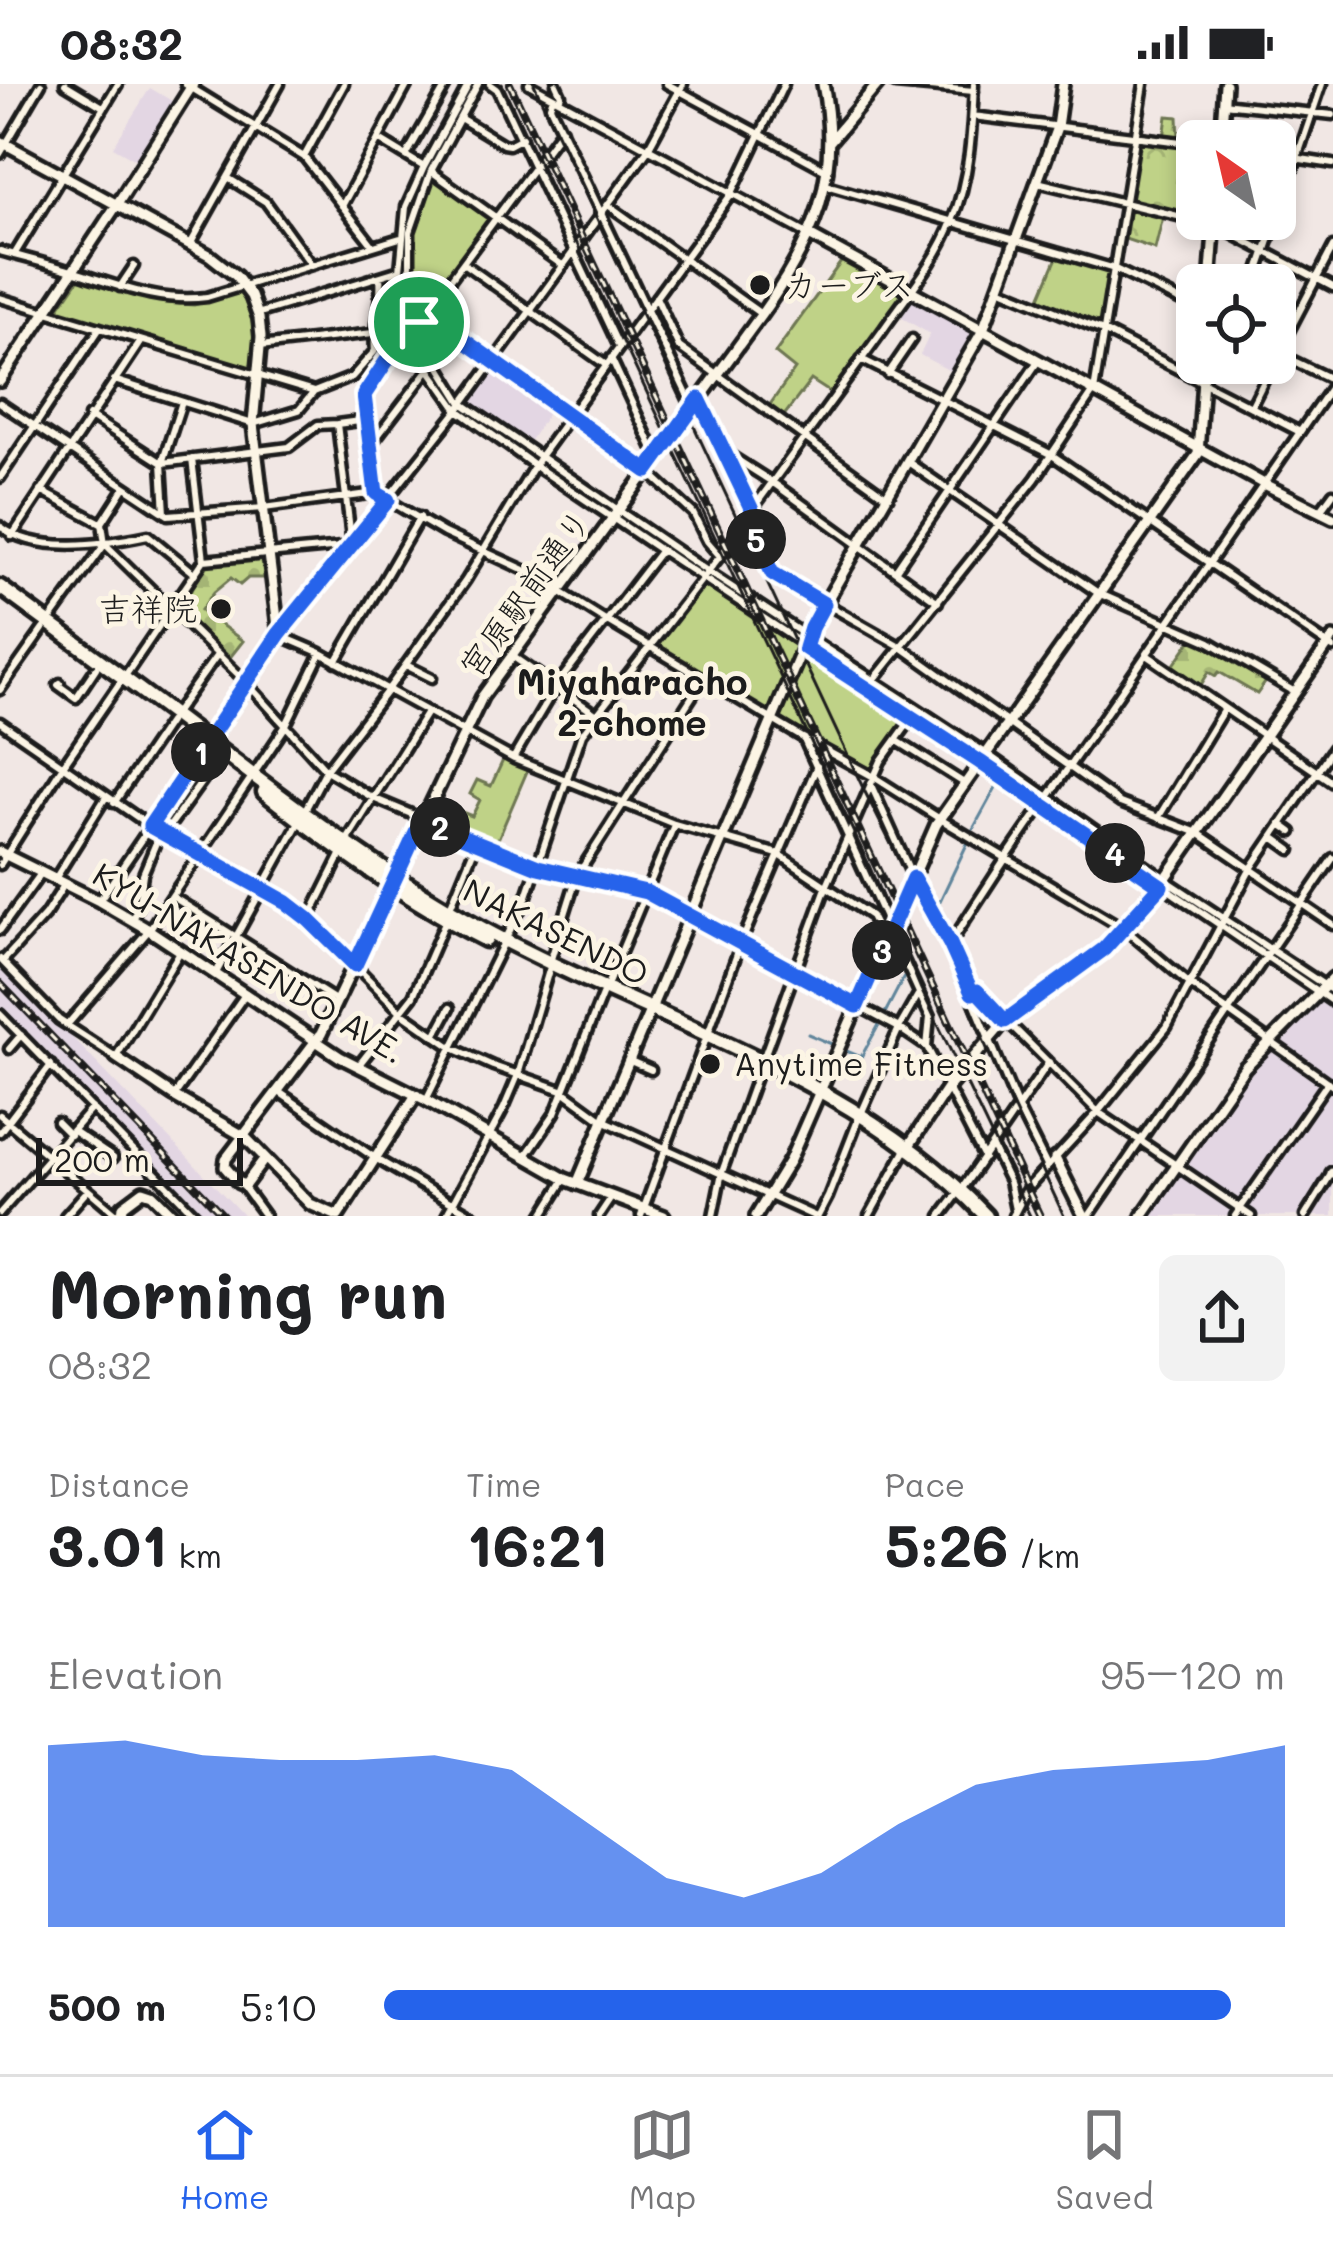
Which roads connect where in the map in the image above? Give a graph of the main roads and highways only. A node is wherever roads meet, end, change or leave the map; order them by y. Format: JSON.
{"nodes":[{"id":1,"x":0,"y":587,"type":"edge"},
{"id":2,"x":0,"y":597,"type":"edge"},
{"id":3,"x":46,"y":626,"type":"junction"},
{"id":4,"x":121,"y":682,"type":"junction"},
{"id":5,"x":206,"y":745,"type":"junction"},
{"id":6,"x":251,"y":778,"type":"junction"},
{"id":7,"x":958,"y":1193,"type":"junction"},
{"id":8,"x":976,"y":1216,"type":"edge"},
{"id":9,"x":986,"y":1216,"type":"edge"}],
"edges":[{"from":1,"to":3,"type":"highway","name":"NAKASENDO"},
{"from":2,"to":3,"type":"highway","name":"NAKASENDO"},
{"from":3,"to":4,"type":"highway","name":"NAKASENDO"},
{"from":3,"to":4,"type":"highway","name":"NAKASENDO"},
{"from":4,"to":5,"type":"highway","name":"NAKASENDO"},
{"from":5,"to":6,"type":"highway","name":"NAKASENDO"},
{"from":5,"to":6,"type":"highway","name":"NAKASENDO"},
{"from":6,"to":7,"type":"highway","name":"NAKASENDO"},
{"from":7,"to":8,"type":"highway","name":"NAKASENDO"},
{"from":7,"to":9,"type":"highway","name":"NAKASENDO"}]}
